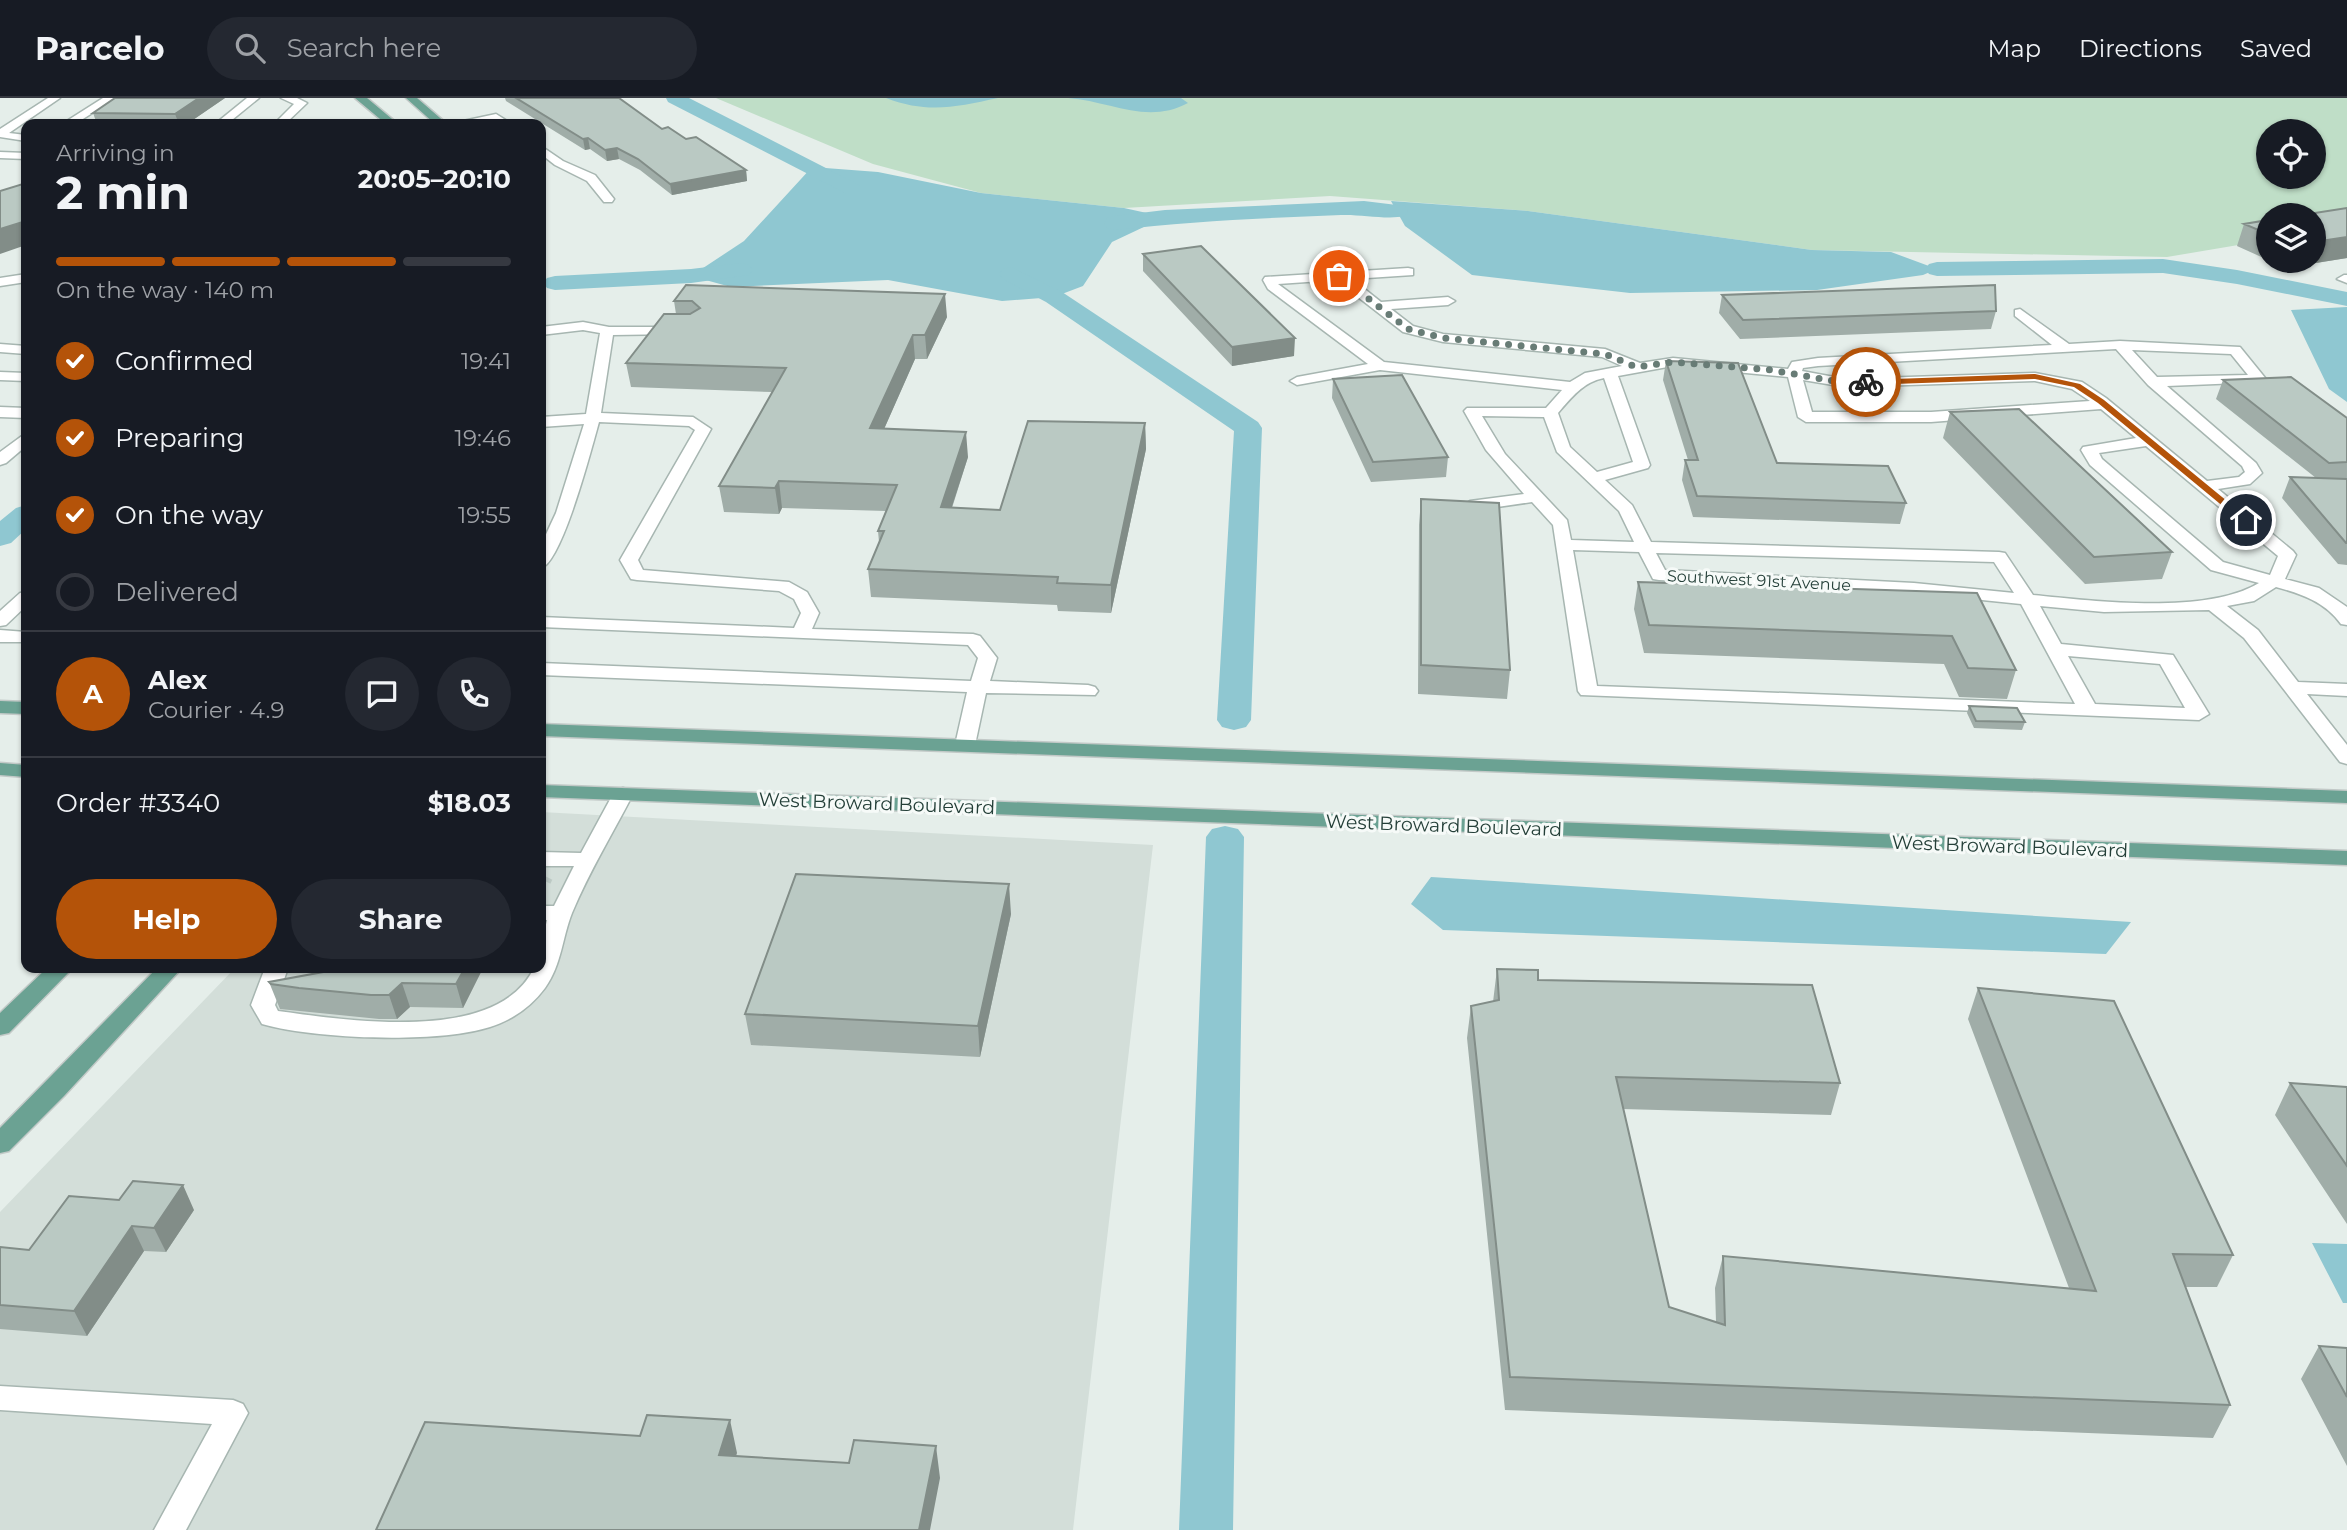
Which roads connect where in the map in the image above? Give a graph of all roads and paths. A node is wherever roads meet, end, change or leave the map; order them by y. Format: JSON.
{"nodes":[{"id":1,"x":55,"y":98,"type":"edge"},
{"id":2,"x":111,"y":98,"type":"edge"},
{"id":3,"x":254,"y":98,"type":"edge"},
{"id":4,"x":286,"y":98,"type":"edge"},
{"id":5,"x":360,"y":98,"type":"edge"},
{"id":6,"x":411,"y":98,"type":"edge"},
{"id":7,"x":23,"y":119,"type":"edge"},
{"id":8,"x":76,"y":119,"type":"edge"},
{"id":9,"x":227,"y":119,"type":"edge"},
{"id":10,"x":284,"y":119,"type":"edge"},
{"id":11,"x":386,"y":119,"type":"edge"},
{"id":12,"x":435,"y":119,"type":"edge"},
{"id":13,"x":21,"y":120,"type":"edge"},
{"id":14,"x":21,"y":138,"type":"edge"},
{"id":15,"x":546,"y":153,"type":"edge"},
{"id":16,"x":21,"y":154,"type":"edge"},
{"id":17,"x":0,"y":155,"type":"edge"},
{"id":18,"x":608,"y":199,"type":"dead end"},
{"id":19,"x":1408,"y":272,"type":"dead end"},
{"id":20,"x":1339,"y":276,"type":"junction"},
{"id":21,"x":21,"y":279,"type":"edge"},
{"id":22,"x":0,"y":282,"type":"edge"},
{"id":23,"x":1448,"y":302,"type":"dead end"},
{"id":24,"x":1378,"y":306,"type":"junction"},
{"id":25,"x":2020,"y":313,"type":"dead end"},
{"id":26,"x":546,"y":331,"type":"edge"},
{"id":27,"x":607,"y":331,"type":"junction"},
{"id":28,"x":694,"y":331,"type":"edge"},
{"id":29,"x":2120,"y":345,"type":"junction"},
{"id":30,"x":2064,"y":347,"type":"junction"},
{"id":31,"x":0,"y":348,"type":"edge"},
{"id":32,"x":21,"y":350,"type":"edge"},
{"id":33,"x":1380,"y":366,"type":"junction"},
{"id":34,"x":1636,"y":367,"type":"junction"},
{"id":35,"x":1609,"y":370,"type":"junction"},
{"id":36,"x":1794,"y":374,"type":"junction"},
{"id":37,"x":0,"y":376,"type":"edge"},
{"id":38,"x":21,"y":376,"type":"edge"},
{"id":39,"x":1297,"y":382,"type":"dead end"},
{"id":40,"x":2153,"y":382,"type":"junction"},
{"id":41,"x":1573,"y":387,"type":"junction"},
{"id":42,"x":2104,"y":404,"type":"junction"},
{"id":43,"x":0,"y":412,"type":"edge"},
{"id":44,"x":1550,"y":412,"type":"junction"},
{"id":45,"x":21,"y":413,"type":"edge"},
{"id":46,"x":593,"y":418,"type":"junction"},
{"id":47,"x":546,"y":422,"type":"edge"},
{"id":48,"x":2149,"y":441,"type":"junction"},
{"id":49,"x":21,"y":442,"type":"edge"},
{"id":50,"x":0,"y":460,"type":"edge"},
{"id":51,"x":1594,"y":478,"type":"junction"},
{"id":52,"x":2204,"y":486,"type":"junction"},
{"id":53,"x":1536,"y":497,"type":"junction"},
{"id":54,"x":1468,"y":506,"type":"edge"},
{"id":55,"x":1563,"y":545,"type":"junction"},
{"id":56,"x":1644,"y":545,"type":"junction"},
{"id":57,"x":546,"y":552,"type":"edge"},
{"id":58,"x":2276,"y":580,"type":"junction"},
{"id":59,"x":2027,"y":600,"type":"junction"},
{"id":60,"x":21,"y":602,"type":"edge"},
{"id":61,"x":2212,"y":603,"type":"junction"},
{"id":62,"x":2347,"y":620,"type":"edge"},
{"id":63,"x":0,"y":621,"type":"edge"},
{"id":64,"x":546,"y":622,"type":"edge"},
{"id":65,"x":800,"y":634,"type":"junction"},
{"id":66,"x":0,"y":636,"type":"edge"},
{"id":67,"x":21,"y":637,"type":"edge"},
{"id":68,"x":2054,"y":649,"type":"junction"},
{"id":69,"x":546,"y":669,"type":"edge"},
{"id":70,"x":978,"y":687,"type":"junction"},
{"id":71,"x":2292,"y":687,"type":"junction"},
{"id":72,"x":2347,"y":690,"type":"edge"},
{"id":73,"x":1088,"y":691,"type":"dead end"},
{"id":74,"x":0,"y":707,"type":"edge"},
{"id":75,"x":21,"y":708,"type":"edge"},
{"id":76,"x":2088,"y":710,"type":"junction"},
{"id":77,"x":546,"y":730,"type":"edge"},
{"id":78,"x":965,"y":745,"type":"junction"},
{"id":79,"x":2347,"y":758,"type":"edge"},
{"id":80,"x":0,"y":769,"type":"edge"},
{"id":81,"x":21,"y":771,"type":"edge"},
{"id":82,"x":546,"y":791,"type":"edge"},
{"id":83,"x":623,"y":794,"type":"junction"},
{"id":84,"x":2347,"y":797,"type":"edge"},
{"id":85,"x":2347,"y":858,"type":"edge"},
{"id":86,"x":587,"y":860,"type":"junction"},
{"id":87,"x":546,"y":864,"type":"edge"},
{"id":88,"x":551,"y":913,"type":"edge"},
{"id":89,"x":546,"y":968,"type":"edge"},
{"id":90,"x":56,"y":973,"type":"edge"},
{"id":91,"x":165,"y":973,"type":"edge"},
{"id":92,"x":274,"y":973,"type":"edge"},
{"id":93,"x":542,"y":973,"type":"edge"},
{"id":94,"x":0,"y":1027,"type":"edge"},
{"id":95,"x":0,"y":1144,"type":"edge"},
{"id":96,"x":0,"y":1398,"type":"edge"},
{"id":97,"x":170,"y":1530,"type":"edge"}],
"edges":[{"from":1,"to":7,"type":"street"},
{"from":2,"to":8,"type":"street"},
{"from":3,"to":9,"type":"street"},
{"from":4,"to":10,"type":"street"},
{"from":5,"to":11,"type":"main road"},
{"from":6,"to":12,"type":"main road"},
{"from":13,"to":14,"type":"street"},
{"from":15,"to":18,"type":"street"},
{"from":16,"to":17,"type":"street"},
{"from":19,"to":20,"type":"street"},
{"from":20,"to":24,"type":"street"},
{"from":20,"to":33,"type":"street"},
{"from":21,"to":22,"type":"street"},
{"from":23,"to":24,"type":"street"},
{"from":24,"to":34,"type":"street"},
{"from":25,"to":30,"type":"street"},
{"from":26,"to":27,"type":"street"},
{"from":27,"to":28,"type":"street"},
{"from":27,"to":46,"type":"street"},
{"from":29,"to":30,"type":"street"},
{"from":29,"to":40,"type":"street"},
{"from":29,"to":40,"type":"street"},
{"from":30,"to":36,"type":"street"},
{"from":31,"to":32,"type":"street"},
{"from":33,"to":39,"type":"street"},
{"from":33,"to":41,"type":"street"},
{"from":34,"to":35,"type":"street"},
{"from":34,"to":36,"type":"street"},
{"from":35,"to":41,"type":"street"},
{"from":35,"to":51,"type":"street"},
{"from":36,"to":42,"type":"street"},
{"from":36,"to":42,"type":"street"},
{"from":37,"to":38,"type":"street"},
{"from":40,"to":52,"type":"street"},
{"from":41,"to":44,"type":"street"},
{"from":42,"to":48,"type":"street"},
{"from":43,"to":45,"type":"street"},
{"from":44,"to":51,"type":"street","name":"Southwest 91st Avenue"},
{"from":44,"to":53,"type":"street"},
{"from":46,"to":47,"type":"street"},
{"from":46,"to":57,"type":"street"},
{"from":46,"to":65,"type":"street"},
{"from":48,"to":52,"type":"street"},
{"from":48,"to":58,"type":"street"},
{"from":49,"to":50,"type":"street"},
{"from":51,"to":56,"type":"street","name":"Southwest 91st Avenue"},
{"from":52,"to":58,"type":"street"},
{"from":53,"to":54,"type":"street"},
{"from":53,"to":55,"type":"street"},
{"from":55,"to":56,"type":"street"},
{"from":55,"to":76,"type":"street"},
{"from":56,"to":59,"type":"street","name":"Southwest 91st Avenue"},
{"from":56,"to":59,"type":"street"},
{"from":58,"to":61,"type":"street","name":"Southwest 91st Avenue"},
{"from":58,"to":62,"type":"street"},
{"from":59,"to":61,"type":"street","name":"Southwest 91st Avenue"},
{"from":59,"to":68,"type":"street"},
{"from":60,"to":63,"type":"street"},
{"from":61,"to":71,"type":"street"},
{"from":64,"to":65,"type":"street"},
{"from":65,"to":70,"type":"street"},
{"from":66,"to":67,"type":"street"},
{"from":68,"to":76,"type":"street"},
{"from":68,"to":76,"type":"street"},
{"from":69,"to":70,"type":"street"},
{"from":70,"to":73,"type":"street"},
{"from":70,"to":78,"type":"street"},
{"from":71,"to":72,"type":"street"},
{"from":71,"to":79,"type":"street"},
{"from":74,"to":75,"type":"main road"},
{"from":77,"to":78,"type":"main road"},
{"from":78,"to":84,"type":"main road"},
{"from":80,"to":81,"type":"main road"},
{"from":82,"to":83,"type":"main road","name":"West Broward Boulevard"},
{"from":83,"to":85,"type":"main road","name":"West Broward Boulevard"},
{"from":83,"to":86,"type":"street"},
{"from":86,"to":87,"type":"street"},
{"from":86,"to":88,"type":"street"},
{"from":88,"to":89,"type":"street"},
{"from":90,"to":94,"type":"main road"},
{"from":91,"to":95,"type":"main road"},
{"from":92,"to":93,"type":"street"},
{"from":96,"to":97,"type":"street"}]}
